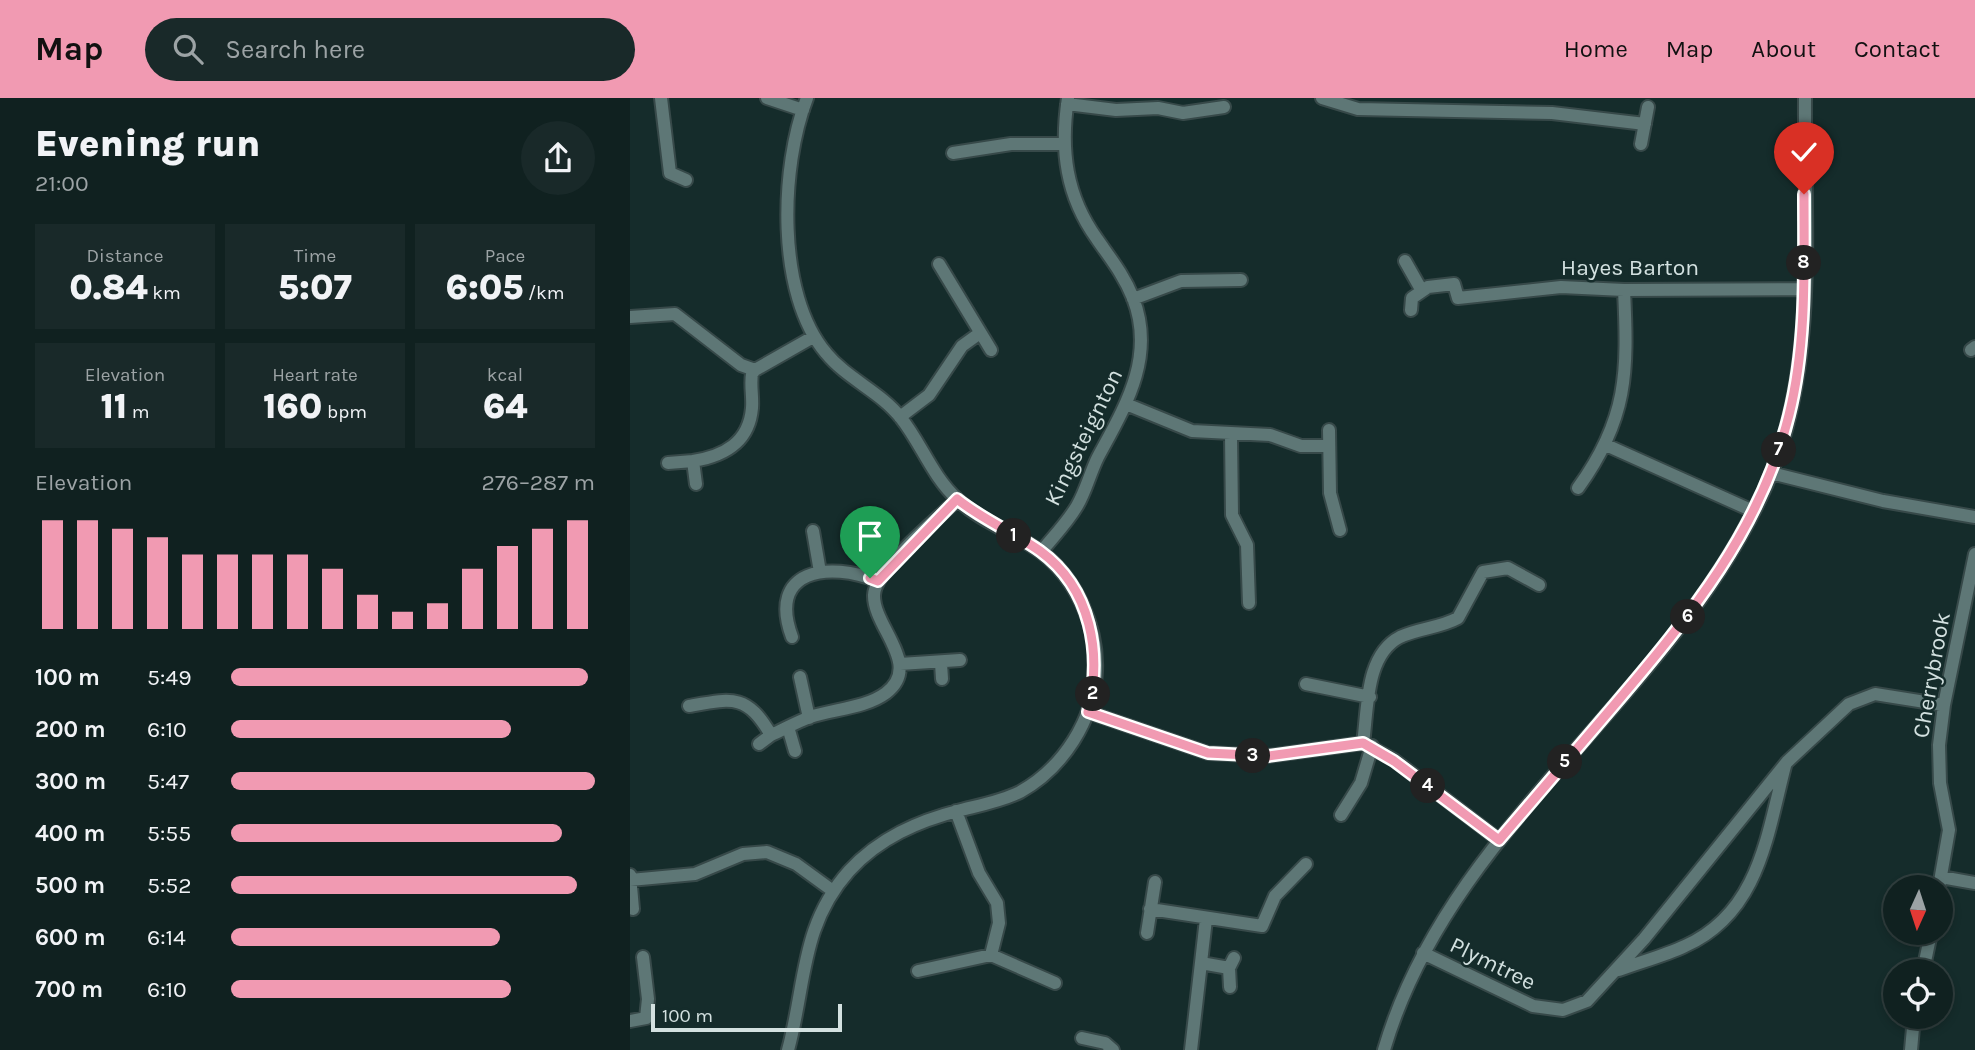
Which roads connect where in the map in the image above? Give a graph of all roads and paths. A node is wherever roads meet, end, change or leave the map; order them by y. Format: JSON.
{"nodes":[{"id":1,"x":661,"y":98,"type":"edge"},
{"id":2,"x":767,"y":98,"type":"edge"},
{"id":3,"x":1322,"y":98,"type":"edge"},
{"id":4,"x":1494,"y":98,"type":"edge"},
{"id":5,"x":1805,"y":98,"type":"edge"},
{"id":6,"x":1068,"y":101,"type":"edge"},
{"id":7,"x":805,"y":104,"type":"edge"},
{"id":8,"x":1224,"y":107,"type":"dead end"},
{"id":9,"x":1648,"y":107,"type":"dead end"},
{"id":10,"x":1490,"y":112,"type":"junction"},
{"id":11,"x":1645,"y":124,"type":"junction"},
{"id":12,"x":1064,"y":144,"type":"junction"},
{"id":13,"x":1641,"y":144,"type":"dead end"},
{"id":14,"x":953,"y":153,"type":"dead end"},
{"id":15,"x":686,"y":180,"type":"dead end"},
{"id":16,"x":1405,"y":261,"type":"dead end"},
{"id":17,"x":939,"y":264,"type":"dead end"},
{"id":18,"x":1241,"y":280,"type":"dead end"},
{"id":19,"x":1803,"y":289,"type":"junction"},
{"id":20,"x":1624,"y":290,"type":"junction"},
{"id":21,"x":1422,"y":291,"type":"junction"},
{"id":22,"x":1133,"y":299,"type":"junction"},
{"id":23,"x":1411,"y":310,"type":"dead end"},
{"id":24,"x":630,"y":317,"type":"edge"},
{"id":25,"x":979,"y":333,"type":"junction"},
{"id":26,"x":813,"y":337,"type":"junction"},
{"id":27,"x":992,"y":350,"type":"dead end"},
{"id":28,"x":755,"y":370,"type":"junction"},
{"id":29,"x":1126,"y":404,"type":"junction"},
{"id":30,"x":900,"y":417,"type":"junction"},
{"id":31,"x":1329,"y":430,"type":"dead end"},
{"id":32,"x":1231,"y":435,"type":"junction"},
{"id":33,"x":1606,"y":445,"type":"junction"},
{"id":34,"x":1328,"y":446,"type":"junction"},
{"id":35,"x":692,"y":461,"type":"junction"},
{"id":36,"x":668,"y":463,"type":"dead end"},
{"id":37,"x":1771,"y":473,"type":"junction"},
{"id":38,"x":696,"y":484,"type":"dead end"},
{"id":39,"x":1578,"y":488,"type":"dead end"},
{"id":40,"x":957,"y":499,"type":"junction"},
{"id":41,"x":1753,"y":511,"type":"junction"},
{"id":42,"x":1975,"y":517,"type":"edge"},
{"id":43,"x":1340,"y":530,"type":"dead end"},
{"id":44,"x":813,"y":531,"type":"dead end"},
{"id":45,"x":1041,"y":552,"type":"junction"},
{"id":46,"x":1975,"y":554,"type":"edge"},
{"id":47,"x":820,"y":572,"type":"junction"},
{"id":48,"x":878,"y":581,"type":"junction"},
{"id":49,"x":1539,"y":584,"type":"dead end"},
{"id":50,"x":1249,"y":603,"type":"dead end"},
{"id":51,"x":792,"y":637,"type":"dead end"},
{"id":52,"x":960,"y":660,"type":"dead end"},
{"id":53,"x":940,"y":663,"type":"junction"},
{"id":54,"x":900,"y":664,"type":"junction"},
{"id":55,"x":800,"y":677,"type":"dead end"},
{"id":56,"x":943,"y":679,"type":"dead end"},
{"id":57,"x":1306,"y":684,"type":"dead end"},
{"id":58,"x":1370,"y":697,"type":"junction"},
{"id":59,"x":1944,"y":705,"type":"junction"},
{"id":60,"x":689,"y":706,"type":"dead end"},
{"id":61,"x":1088,"y":712,"type":"junction"},
{"id":62,"x":809,"y":718,"type":"junction"},
{"id":63,"x":788,"y":727,"type":"junction"},
{"id":64,"x":771,"y":735,"type":"junction"},
{"id":65,"x":759,"y":744,"type":"dead end"},
{"id":66,"x":1368,"y":744,"type":"junction"},
{"id":67,"x":795,"y":751,"type":"dead end"},
{"id":68,"x":1787,"y":762,"type":"junction"},
{"id":69,"x":1757,"y":797,"type":"junction"},
{"id":70,"x":1775,"y":804,"type":"junction"},
{"id":71,"x":956,"y":811,"type":"junction"},
{"id":72,"x":1341,"y":815,"type":"dead end"},
{"id":73,"x":1499,"y":840,"type":"junction"},
{"id":74,"x":1306,"y":864,"type":"dead end"},
{"id":75,"x":630,"y":874,"type":"edge"},
{"id":76,"x":1941,"y":875,"type":"edge"},
{"id":77,"x":630,"y":880,"type":"edge"},
{"id":78,"x":1154,"y":882,"type":"dead end"},
{"id":79,"x":1953,"y":882,"type":"edge"},
{"id":80,"x":1975,"y":883,"type":"edge"},
{"id":81,"x":834,"y":891,"type":"junction"},
{"id":82,"x":632,"y":903,"type":"edge"},
{"id":83,"x":1150,"y":909,"type":"junction"},
{"id":84,"x":1206,"y":919,"type":"junction"},
{"id":85,"x":1147,"y":933,"type":"dead end"},
{"id":86,"x":1644,"y":939,"type":"junction"},
{"id":87,"x":1423,"y":953,"type":"junction"},
{"id":88,"x":991,"y":955,"type":"junction"},
{"id":89,"x":643,"y":957,"type":"dead end"},
{"id":90,"x":1656,"y":957,"type":"junction"},
{"id":91,"x":1201,"y":963,"type":"junction"},
{"id":92,"x":918,"y":971,"type":"dead end"},
{"id":93,"x":1615,"y":972,"type":"junction"},
{"id":94,"x":1055,"y":982,"type":"dead end"},
{"id":95,"x":1230,"y":987,"type":"dead end"},
{"id":96,"x":630,"y":1021,"type":"edge"},
{"id":97,"x":1913,"y":1029,"type":"edge"},
{"id":98,"x":1082,"y":1038,"type":"dead end"},
{"id":99,"x":788,"y":1050,"type":"edge"},
{"id":100,"x":1113,"y":1050,"type":"edge"},
{"id":101,"x":1191,"y":1050,"type":"edge"},
{"id":102,"x":1384,"y":1050,"type":"edge"},
{"id":103,"x":1911,"y":1050,"type":"edge"}],
"edges":[{"from":1,"to":15,"type":"street"},
{"from":2,"to":7,"type":"street"},
{"from":3,"to":10,"type":"street"},
{"from":4,"to":10,"type":"street"},
{"from":5,"to":19,"type":"street"},
{"from":6,"to":8,"type":"street"},
{"from":6,"to":12,"type":"street","name":"Kingsteignton"},
{"from":7,"to":26,"type":"street"},
{"from":9,"to":11,"type":"street"},
{"from":10,"to":11,"type":"street"},
{"from":11,"to":13,"type":"street"},
{"from":12,"to":14,"type":"street"},
{"from":12,"to":22,"type":"street","name":"Kingsteignton"},
{"from":16,"to":21,"type":"street"},
{"from":17,"to":25,"type":"street"},
{"from":18,"to":22,"type":"street"},
{"from":19,"to":20,"type":"street","name":"Hayes Barton"},
{"from":19,"to":37,"type":"street"},
{"from":20,"to":21,"type":"street","name":"Hayes Barton"},
{"from":20,"to":33,"type":"street"},
{"from":21,"to":23,"type":"street"},
{"from":22,"to":29,"type":"street","name":"Kingsteignton"},
{"from":24,"to":28,"type":"street"},
{"from":25,"to":27,"type":"street"},
{"from":25,"to":30,"type":"street"},
{"from":26,"to":28,"type":"street"},
{"from":26,"to":30,"type":"street"},
{"from":28,"to":35,"type":"street"},
{"from":29,"to":32,"type":"street"},
{"from":29,"to":45,"type":"street","name":"Kingsteignton"},
{"from":30,"to":40,"type":"street"},
{"from":31,"to":34,"type":"street"},
{"from":32,"to":34,"type":"street"},
{"from":32,"to":50,"type":"street"},
{"from":33,"to":39,"type":"street"},
{"from":33,"to":41,"type":"street"},
{"from":34,"to":43,"type":"street"},
{"from":35,"to":36,"type":"street"},
{"from":35,"to":38,"type":"street"},
{"from":37,"to":41,"type":"street"},
{"from":37,"to":42,"type":"street"},
{"from":40,"to":45,"type":"street"},
{"from":40,"to":48,"type":"street"},
{"from":41,"to":73,"type":"street"},
{"from":44,"to":47,"type":"street"},
{"from":45,"to":61,"type":"street"},
{"from":46,"to":59,"type":"street","name":"Cherrybrook"},
{"from":47,"to":48,"type":"street"},
{"from":47,"to":51,"type":"street"},
{"from":48,"to":54,"type":"street"},
{"from":49,"to":58,"type":"street"},
{"from":52,"to":53,"type":"street"},
{"from":53,"to":54,"type":"street"},
{"from":53,"to":56,"type":"street"},
{"from":54,"to":62,"type":"street"},
{"from":55,"to":62,"type":"street"},
{"from":57,"to":58,"type":"street"},
{"from":58,"to":66,"type":"street"},
{"from":59,"to":68,"type":"street","name":"Plymtree"},
{"from":59,"to":76,"type":"street","name":"Cherrybrook"},
{"from":60,"to":64,"type":"street"},
{"from":61,"to":66,"type":"street"},
{"from":61,"to":71,"type":"street"},
{"from":62,"to":63,"type":"street"},
{"from":63,"to":64,"type":"street"},
{"from":63,"to":67,"type":"street"},
{"from":64,"to":65,"type":"street"},
{"from":66,"to":72,"type":"street"},
{"from":66,"to":73,"type":"street"},
{"from":68,"to":69,"type":"street","name":"Plymtree"},
{"from":68,"to":70,"type":"street","name":"Plymtree"},
{"from":69,"to":70,"type":"street"},
{"from":69,"to":86,"type":"street","name":"Plymtree"},
{"from":70,"to":90,"type":"street","name":"Plymtree"},
{"from":71,"to":81,"type":"street"},
{"from":71,"to":88,"type":"street"},
{"from":73,"to":87,"type":"street"},
{"from":74,"to":84,"type":"street"},
{"from":75,"to":77,"type":"street"},
{"from":77,"to":81,"type":"street"},
{"from":77,"to":82,"type":"street"},
{"from":78,"to":83,"type":"street"},
{"from":79,"to":80,"type":"street"},
{"from":81,"to":99,"type":"street"},
{"from":83,"to":84,"type":"street"},
{"from":83,"to":85,"type":"street"},
{"from":84,"to":91,"type":"street"},
{"from":86,"to":90,"type":"street"},
{"from":86,"to":93,"type":"street","name":"Plymtree"},
{"from":87,"to":93,"type":"street","name":"Plymtree"},
{"from":87,"to":102,"type":"street"},
{"from":88,"to":92,"type":"street"},
{"from":88,"to":94,"type":"street"},
{"from":89,"to":96,"type":"street"},
{"from":90,"to":93,"type":"street","name":"Plymtree"},
{"from":91,"to":95,"type":"street"},
{"from":91,"to":101,"type":"street"},
{"from":97,"to":103,"type":"street"},
{"from":98,"to":100,"type":"street"}]}
